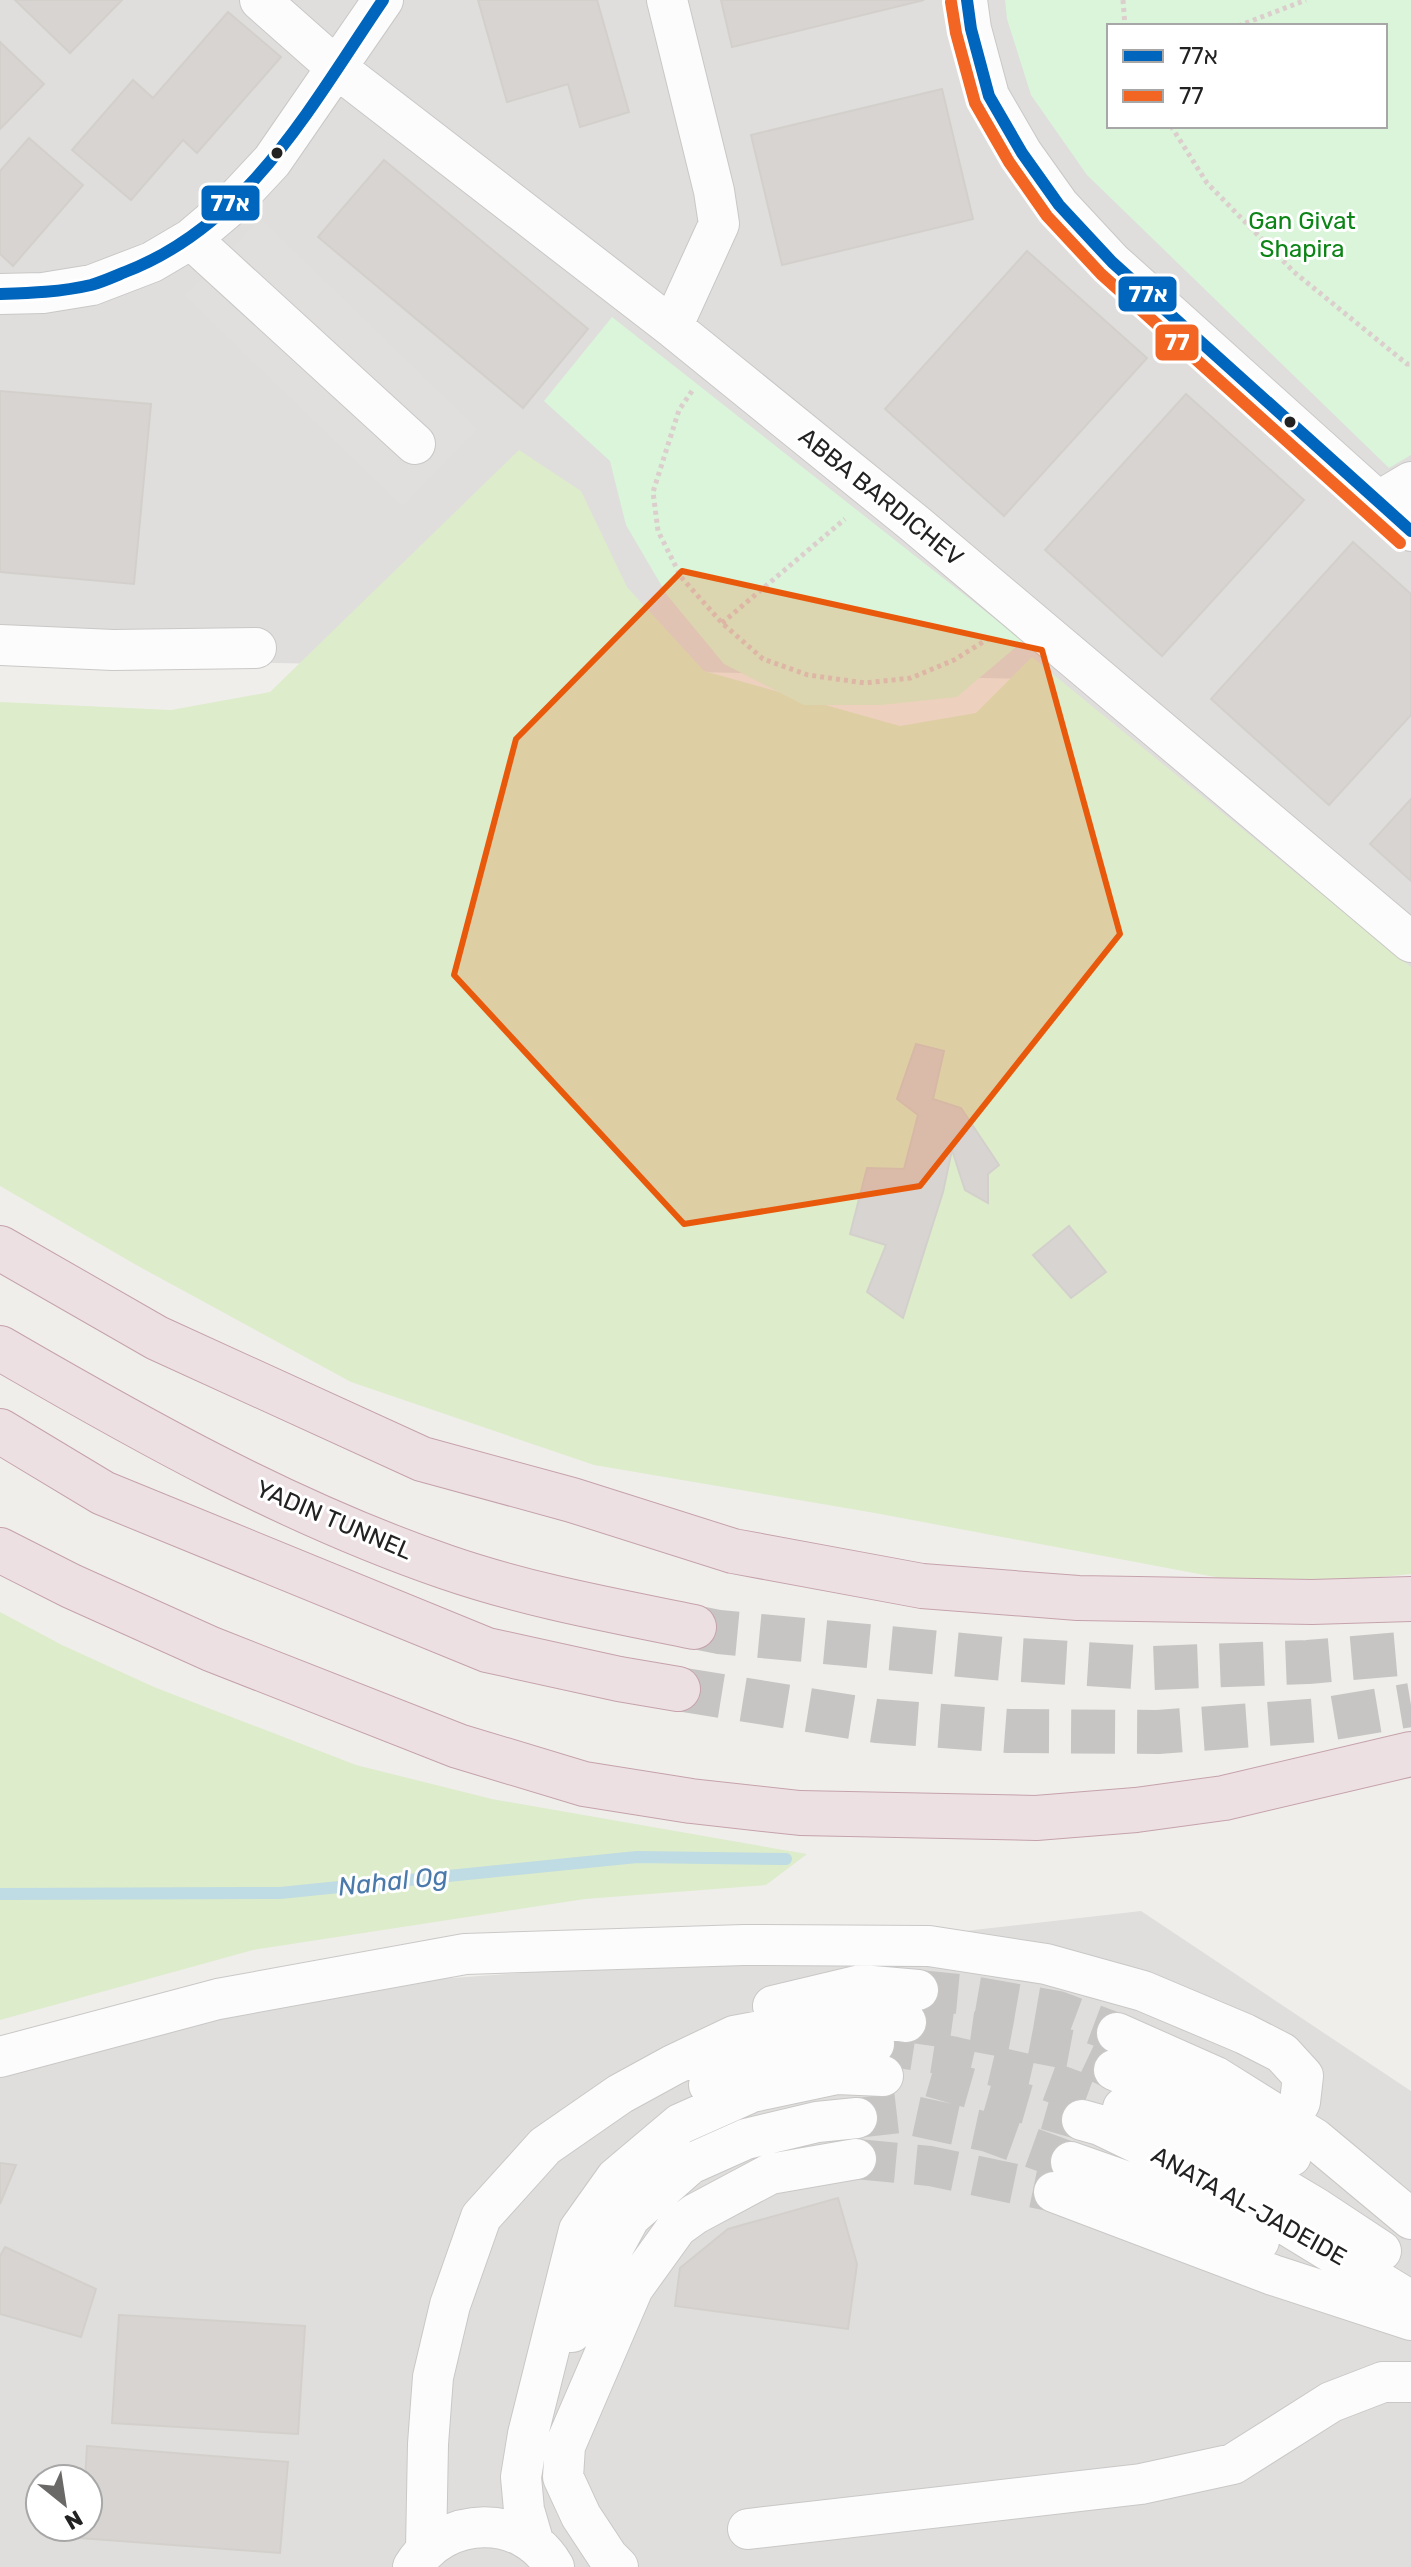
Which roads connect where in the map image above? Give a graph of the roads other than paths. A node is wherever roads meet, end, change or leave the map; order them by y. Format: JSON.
{"nodes":[{"id":1,"x":260,"y":0,"type":"edge"},
{"id":2,"x":383,"y":0,"type":"edge"},
{"id":3,"x":667,"y":0,"type":"edge"},
{"id":4,"x":967,"y":0,"type":"edge"},
{"id":5,"x":338,"y":69,"type":"junction"},
{"id":6,"x":191,"y":239,"type":"junction"},
{"id":7,"x":0,"y":294,"type":"edge"},
{"id":8,"x":672,"y":327,"type":"junction"},
{"id":9,"x":415,"y":444,"type":"dead end"},
{"id":10,"x":1395,"y":492,"type":"edge"},
{"id":11,"x":1411,"y":531,"type":"edge"},
{"id":12,"x":0,"y":645,"type":"edge"},
{"id":13,"x":256,"y":648,"type":"dead end"},
{"id":14,"x":1411,"y":942,"type":"edge"},
{"id":15,"x":0,"y":1248,"type":"edge"},
{"id":16,"x":0,"y":1348,"type":"edge"},
{"id":17,"x":0,"y":1431,"type":"edge"},
{"id":18,"x":0,"y":1550,"type":"edge"},
{"id":19,"x":1411,"y":1599,"type":"edge"},
{"id":20,"x":694,"y":1627,"type":"tunnel mouth"},
{"id":21,"x":678,"y":1689,"type":"tunnel mouth"},
{"id":22,"x":1411,"y":1754,"type":"edge"},
{"id":23,"x":0,"y":2057,"type":"edge"},
{"id":24,"x":857,"y":2118,"type":"tunnel mouth"},
{"id":25,"x":856,"y":2159,"type":"tunnel mouth"},
{"id":26,"x":1063,"y":2177,"type":"tunnel mouth"},
{"id":27,"x":1255,"y":2189,"type":"junction"},
{"id":28,"x":1411,"y":2219,"type":"edge"},
{"id":29,"x":1411,"y":2229,"type":"edge"},
{"id":30,"x":1411,"y":2272,"type":"edge"},
{"id":31,"x":1411,"y":2301,"type":"edge"},
{"id":32,"x":1411,"y":2312,"type":"edge"},
{"id":33,"x":1411,"y":2320,"type":"edge"},
{"id":34,"x":1411,"y":2382,"type":"edge"},
{"id":35,"x":528,"y":2434,"type":"junction"},
{"id":36,"x":748,"y":2529,"type":"dead end"},
{"id":37,"x":419,"y":2558,"type":"edge"},
{"id":38,"x":550,"y":2560,"type":"edge"},
{"id":39,"x":618,"y":2567,"type":"edge"}],
"edges":[{"from":1,"to":5,"type":"street","name":"ABBA BARDICHEV"},
{"from":2,"to":5,"type":"street"},
{"from":3,"to":8,"type":"street"},
{"from":4,"to":10,"type":"street"},
{"from":5,"to":6,"type":"street"},
{"from":5,"to":8,"type":"street","name":"ABBA BARDICHEV"},
{"from":6,"to":7,"type":"street"},
{"from":6,"to":9,"type":"street"},
{"from":8,"to":14,"type":"street","name":"ABBA BARDICHEV"},
{"from":10,"to":11,"type":"street"},
{"from":12,"to":13,"type":"street"},
{"from":15,"to":19,"type":"highway"},
{"from":16,"to":20,"type":"highway","name":"YADIN TUNNEL"},
{"from":17,"to":21,"type":"highway"},
{"from":18,"to":22,"type":"highway"},
{"from":23,"to":27,"type":"street"},
{"from":24,"to":35,"type":"street"},
{"from":25,"to":39,"type":"street"},
{"from":26,"to":27,"type":"street","name":"ANATA AL-JADEIDE"},
{"from":27,"to":27,"type":"street","name":"ANATA AL-JADEIDE"},
{"from":27,"to":28,"type":"street","name":"ANATA AL-JADEIDE"},
{"from":27,"to":29,"type":"street","name":"ANATA AL-JADEIDE"},
{"from":27,"to":30,"type":"street"},
{"from":27,"to":31,"type":"street","name":"ANATA AL-JADEIDE"},
{"from":27,"to":32,"type":"street","name":"ANATA AL-JADEIDE"},
{"from":27,"to":33,"type":"street"},
{"from":34,"to":36,"type":"street"},
{"from":35,"to":37,"type":"street"},
{"from":35,"to":38,"type":"street"},
{"from":37,"to":38,"type":"street"}]}
